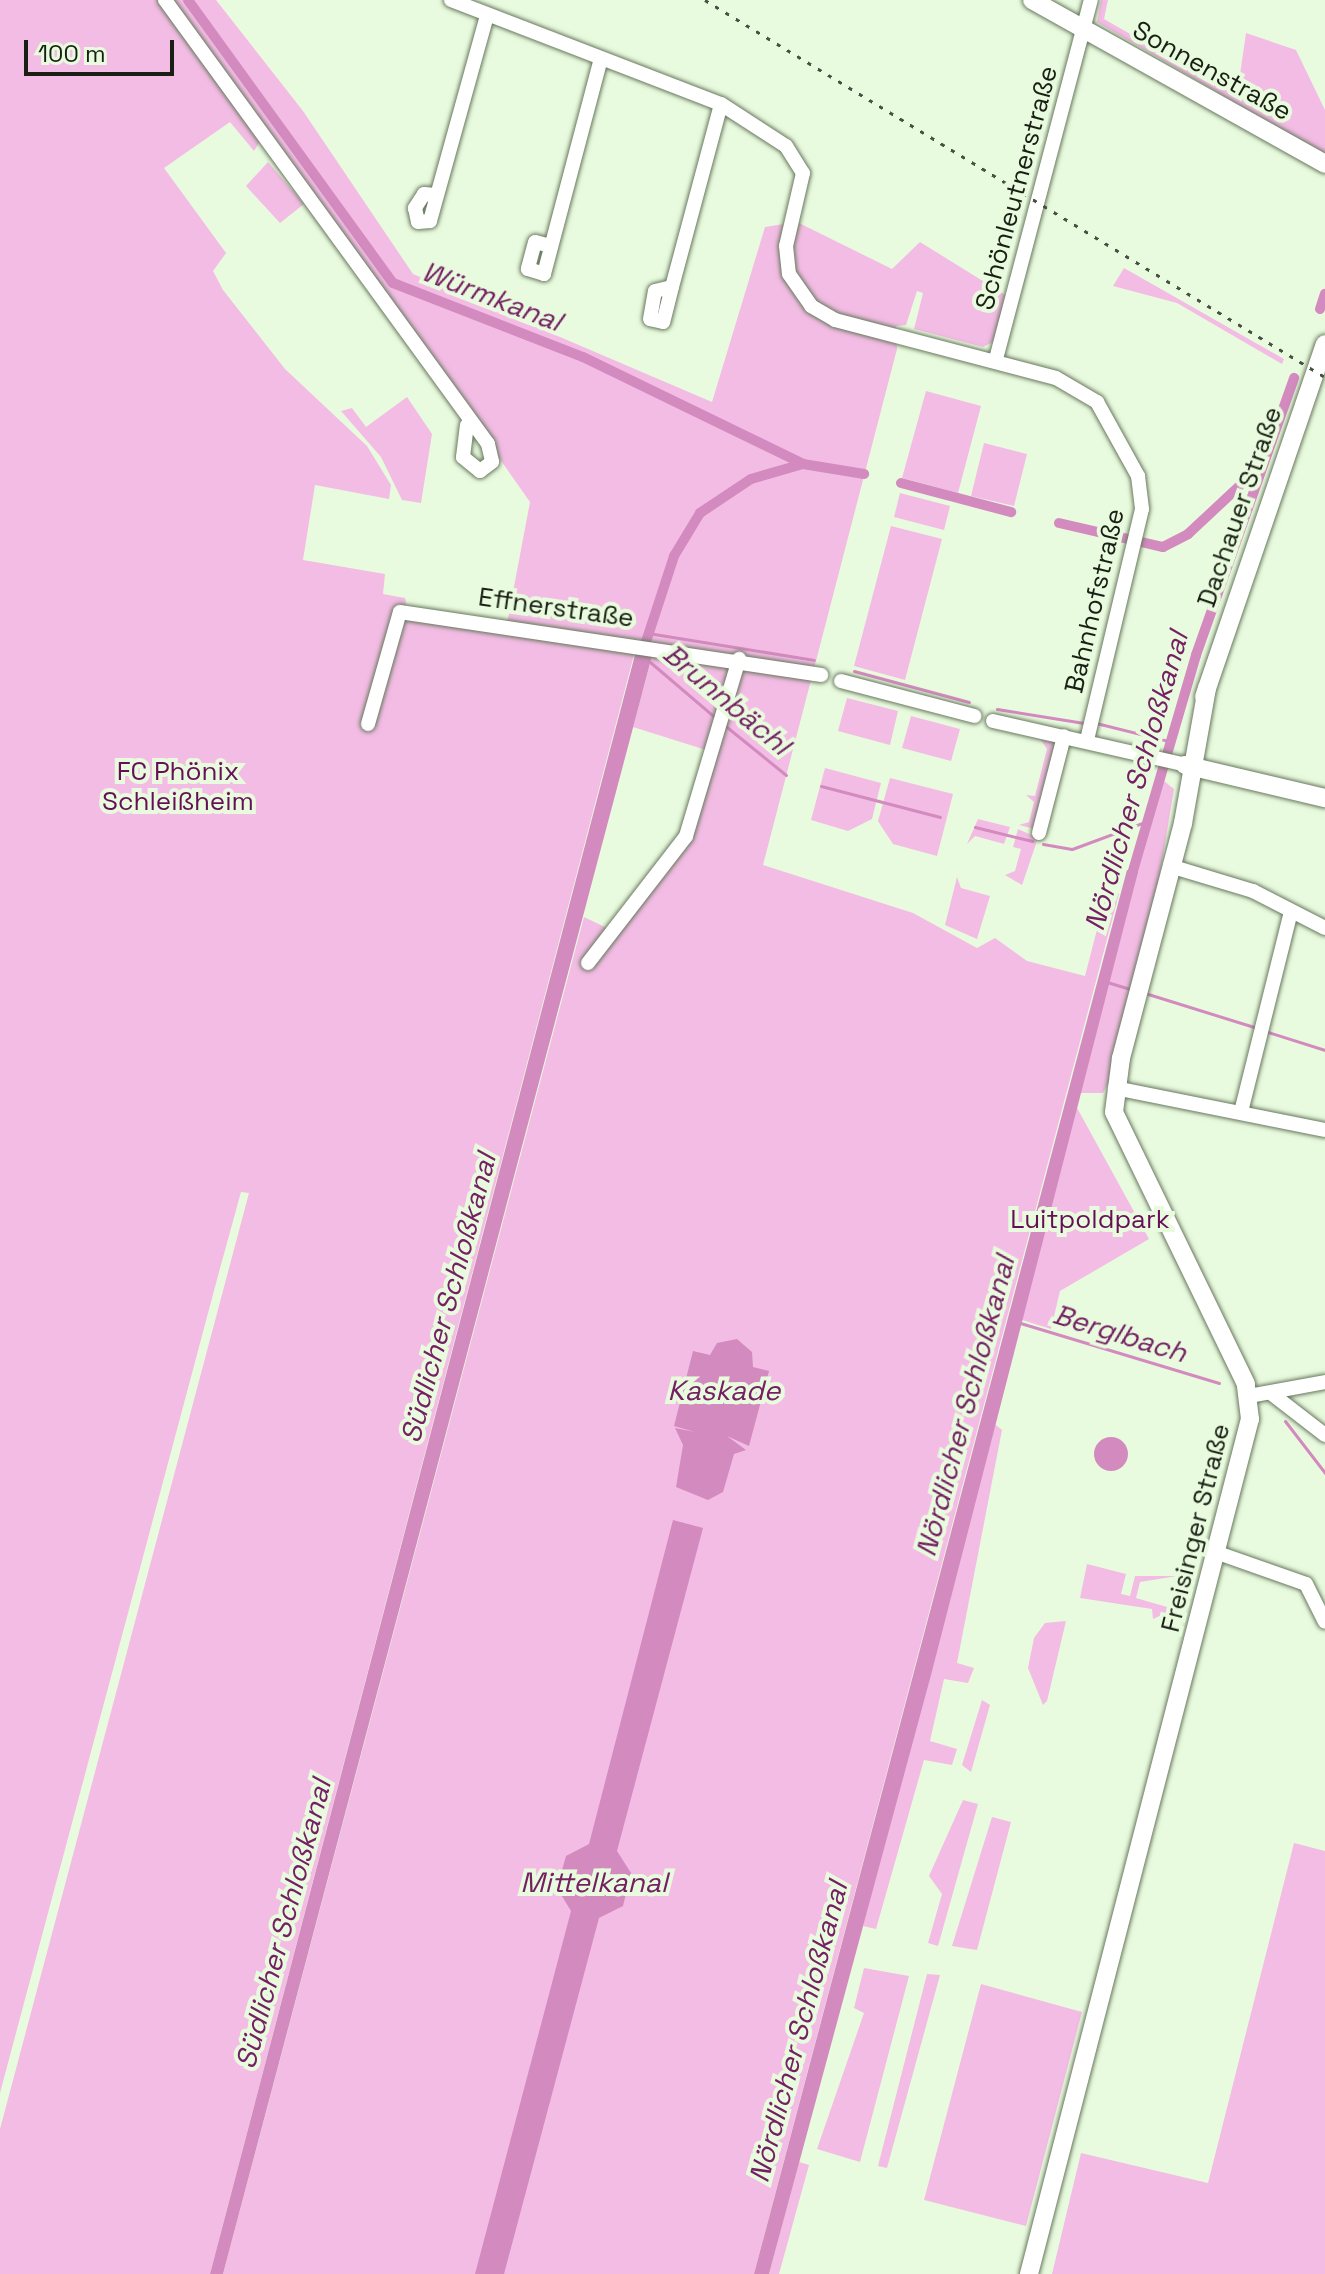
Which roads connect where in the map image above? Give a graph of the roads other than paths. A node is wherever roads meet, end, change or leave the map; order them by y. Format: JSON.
{"nodes":[{"id":1,"x":165,"y":0,"type":"edge"},
{"id":2,"x":451,"y":0,"type":"edge"},
{"id":3,"x":1032,"y":0,"type":"edge"},
{"id":4,"x":1091,"y":0,"type":"edge"},
{"id":5,"x":487,"y":16,"type":"junction"},
{"id":6,"x":1084,"y":28,"type":"junction"},
{"id":7,"x":601,"y":59,"type":"junction"},
{"id":8,"x":721,"y":104,"type":"junction"},
{"id":9,"x":1325,"y":164,"type":"edge"},
{"id":10,"x":436,"y":195,"type":"dead end"},
{"id":11,"x":551,"y":246,"type":"dead end"},
{"id":12,"x":672,"y":287,"type":"dead end"},
{"id":13,"x":1325,"y":344,"type":"edge"},
{"id":14,"x":996,"y":359,"type":"junction"},
{"id":15,"x":467,"y":425,"type":"dead end"},
{"id":16,"x":739,"y":659,"type":"junction"},
{"id":17,"x":821,"y":675,"type":"dead end"},
{"id":18,"x":841,"y":681,"type":"dead end"},
{"id":19,"x":974,"y":716,"type":"dead end"},
{"id":20,"x":993,"y":721,"type":"dead end"},
{"id":21,"x":368,"y":724,"type":"dead end"},
{"id":22,"x":1090,"y":728,"type":"junction"},
{"id":23,"x":1064,"y":736,"type":"junction"},
{"id":24,"x":1182,"y":764,"type":"junction"},
{"id":25,"x":1325,"y":798,"type":"edge"},
{"id":26,"x":1039,"y":833,"type":"dead end"},
{"id":27,"x":1170,"y":866,"type":"junction"},
{"id":28,"x":1291,"y":912,"type":"junction"},
{"id":29,"x":1325,"y":928,"type":"edge"},
{"id":30,"x":588,"y":963,"type":"dead end"},
{"id":31,"x":1115,"y":1088,"type":"junction"},
{"id":32,"x":1241,"y":1112,"type":"junction"},
{"id":33,"x":1325,"y":1130,"type":"edge"},
{"id":34,"x":1325,"y":1382,"type":"edge"},
{"id":35,"x":1272,"y":1394,"type":"junction"},
{"id":36,"x":1249,"y":1396,"type":"junction"},
{"id":37,"x":1325,"y":1435,"type":"edge"},
{"id":38,"x":1218,"y":1553,"type":"junction"},
{"id":39,"x":1325,"y":1622,"type":"edge"},
{"id":40,"x":1029,"y":2274,"type":"edge"}],
"edges":[{"from":1,"to":15,"type":"street"},
{"from":2,"to":5,"type":"street","name":"Bahnhofstraße"},
{"from":3,"to":6,"type":"main road","name":"Sonnenstraße"},
{"from":4,"to":6,"type":"street","name":"Schönleutnerstraße"},
{"from":5,"to":7,"type":"street","name":"Bahnhofstraße"},
{"from":5,"to":10,"type":"street"},
{"from":6,"to":9,"type":"main road","name":"Sonnenstraße"},
{"from":6,"to":14,"type":"street","name":"Schönleutnerstraße"},
{"from":7,"to":8,"type":"street","name":"Bahnhofstraße"},
{"from":7,"to":11,"type":"street"},
{"from":8,"to":12,"type":"street"},
{"from":8,"to":14,"type":"street","name":"Bahnhofstraße"},
{"from":13,"to":24,"type":"main road","name":"Dachauer Straße"},
{"from":14,"to":22,"type":"street","name":"Bahnhofstraße"},
{"from":16,"to":17,"type":"street","name":"Effnerstraße"},
{"from":16,"to":21,"type":"street","name":"Effnerstraße"},
{"from":16,"to":30,"type":"street"},
{"from":18,"to":19,"type":"street"},
{"from":20,"to":23,"type":"street"},
{"from":22,"to":23,"type":"street"},
{"from":22,"to":24,"type":"street"},
{"from":23,"to":26,"type":"street"},
{"from":24,"to":25,"type":"main road"},
{"from":24,"to":27,"type":"main road","name":"Freisinger Straße"},
{"from":27,"to":28,"type":"street"},
{"from":27,"to":31,"type":"main road","name":"Freisinger Straße"},
{"from":28,"to":29,"type":"street"},
{"from":28,"to":32,"type":"street"},
{"from":31,"to":32,"type":"street"},
{"from":31,"to":36,"type":"main road","name":"Freisinger Straße"},
{"from":32,"to":33,"type":"street"},
{"from":34,"to":35,"type":"street"},
{"from":35,"to":36,"type":"street"},
{"from":35,"to":37,"type":"street"},
{"from":36,"to":38,"type":"main road","name":"Freisinger Straße"},
{"from":38,"to":39,"type":"street"},
{"from":38,"to":40,"type":"main road","name":"Freisinger Straße"}]}
